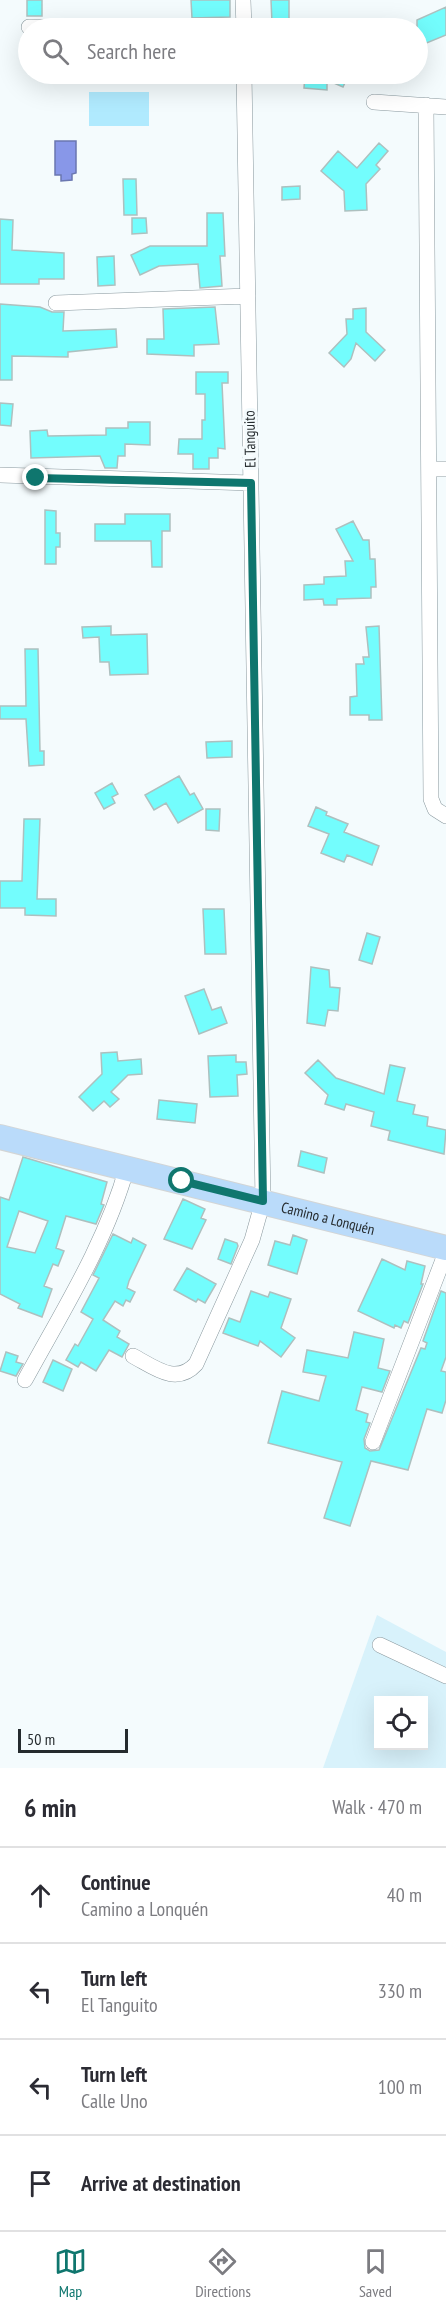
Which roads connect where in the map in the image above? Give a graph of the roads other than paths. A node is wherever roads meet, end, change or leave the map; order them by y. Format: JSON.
{"nodes":[{"id":1,"x":243,"y":0,"type":"edge"},
{"id":2,"x":244,"y":18,"type":"edge"},
{"id":3,"x":244,"y":84,"type":"edge"},
{"id":4,"x":374,"y":102,"type":"dead end"},
{"id":5,"x":426,"y":105,"type":"junction"},
{"id":6,"x":446,"y":107,"type":"edge"},
{"id":7,"x":248,"y":296,"type":"junction"},
{"id":8,"x":56,"y":303,"type":"dead end"},
{"id":9,"x":429,"y":469,"type":"junction"},
{"id":10,"x":446,"y":469,"type":"edge"},
{"id":11,"x":0,"y":475,"type":"edge"},
{"id":12,"x":251,"y":483,"type":"junction"},
{"id":13,"x":446,"y":816,"type":"edge"},
{"id":14,"x":0,"y":1137,"type":"edge"},
{"id":15,"x":126,"y":1167,"type":"junction"},
{"id":16,"x":263,"y":1201,"type":"junction"},
{"id":17,"x":446,"y":1250,"type":"edge"},
{"id":18,"x":133,"y":1356,"type":"dead end"},
{"id":19,"x":25,"y":1380,"type":"dead end"},
{"id":20,"x":373,"y":1442,"type":"dead end"},
{"id":21,"x":380,"y":1645,"type":"dead end"},
{"id":22,"x":446,"y":1676,"type":"edge"}],
"edges":[{"from":1,"to":2,"type":"street"},
{"from":3,"to":7,"type":"street","name":"El Tanguito"},
{"from":4,"to":5,"type":"street"},
{"from":5,"to":6,"type":"street"},
{"from":5,"to":9,"type":"street"},
{"from":7,"to":8,"type":"street"},
{"from":7,"to":12,"type":"street","name":"El Tanguito"},
{"from":9,"to":10,"type":"street"},
{"from":9,"to":13,"type":"street"},
{"from":11,"to":12,"type":"street"},
{"from":12,"to":16,"type":"street","name":"El Tanguito"},
{"from":14,"to":15,"type":"main road","name":"Camino a Lonquén"},
{"from":15,"to":16,"type":"main road","name":"Camino a Lonquén"},
{"from":15,"to":19,"type":"street"},
{"from":16,"to":17,"type":"main road","name":"Camino a Lonquén"},
{"from":16,"to":18,"type":"street","name":"El Tanguito"},
{"from":17,"to":20,"type":"street"},
{"from":21,"to":22,"type":"street"}]}
